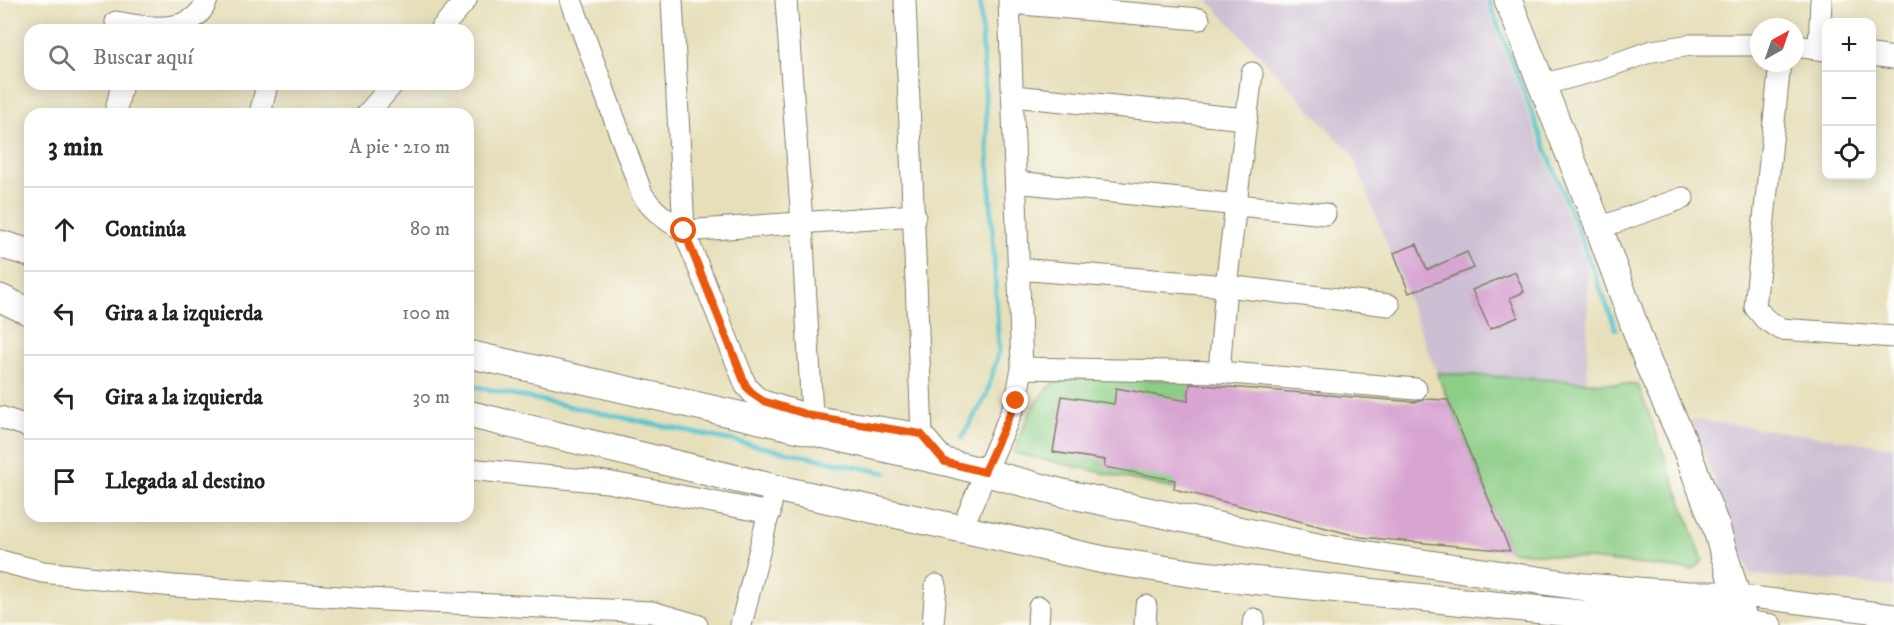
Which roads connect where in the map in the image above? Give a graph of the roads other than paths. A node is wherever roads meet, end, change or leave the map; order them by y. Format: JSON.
{"nodes":[{"id":1,"x":207,"y":0,"type":"edge"},
{"id":2,"x":466,"y":0,"type":"edge"},
{"id":3,"x":571,"y":0,"type":"edge"},
{"id":4,"x":672,"y":0,"type":"edge"},
{"id":5,"x":786,"y":0,"type":"edge"},
{"id":6,"x":905,"y":0,"type":"edge"},
{"id":7,"x":1509,"y":0,"type":"edge"},
{"id":8,"x":1821,"y":0,"type":"edge"},
{"id":9,"x":1009,"y":2,"type":"edge"},
{"id":10,"x":1199,"y":19,"type":"dead end"},
{"id":11,"x":116,"y":22,"type":"dead end"},
{"id":12,"x":123,"y":24,"type":"edge"},
{"id":13,"x":185,"y":24,"type":"edge"},
{"id":14,"x":445,"y":24,"type":"edge"},
{"id":15,"x":1750,"y":45,"type":"edge"},
{"id":16,"x":1804,"y":47,"type":"edge"},
{"id":17,"x":1822,"y":49,"type":"edge"},
{"id":18,"x":1876,"y":56,"type":"edge"},
{"id":19,"x":1894,"y":58,"type":"edge"},
{"id":20,"x":1779,"y":72,"type":"edge"},
{"id":21,"x":1252,"y":73,"type":"dead end"},
{"id":22,"x":1541,"y":85,"type":"junction"},
{"id":23,"x":121,"y":90,"type":"edge"},
{"id":24,"x":266,"y":90,"type":"edge"},
{"id":25,"x":388,"y":90,"type":"edge"},
{"id":26,"x":1014,"y":96,"type":"junction"},
{"id":27,"x":116,"y":108,"type":"edge"},
{"id":28,"x":261,"y":108,"type":"edge"},
{"id":29,"x":372,"y":108,"type":"edge"},
{"id":30,"x":1246,"y":119,"type":"junction"},
{"id":31,"x":1016,"y":182,"type":"junction"},
{"id":32,"x":1683,"y":198,"type":"dead end"},
{"id":33,"x":1235,"y":202,"type":"junction"},
{"id":34,"x":1324,"y":214,"type":"dead end"},
{"id":35,"x":915,"y":215,"type":"junction"},
{"id":36,"x":802,"y":223,"type":"junction"},
{"id":37,"x":1599,"y":228,"type":"junction"},
{"id":38,"x":684,"y":231,"type":"junction"},
{"id":39,"x":0,"y":244,"type":"edge"},
{"id":40,"x":24,"y":251,"type":"edge"},
{"id":41,"x":1018,"y":269,"type":"junction"},
{"id":42,"x":1226,"y":286,"type":"junction"},
{"id":43,"x":0,"y":298,"type":"edge"},
{"id":44,"x":1389,"y":305,"type":"dead end"},
{"id":45,"x":24,"y":309,"type":"edge"},
{"id":46,"x":1894,"y":337,"type":"edge"},
{"id":47,"x":474,"y":355,"type":"edge"},
{"id":48,"x":1022,"y":368,"type":"junction"},
{"id":49,"x":1219,"y":372,"type":"junction"},
{"id":50,"x":1416,"y":389,"type":"dead end"},
{"id":51,"x":812,"y":416,"type":"junction"},
{"id":52,"x":0,"y":417,"type":"edge"},
{"id":53,"x":474,"y":419,"type":"edge"},
{"id":54,"x":24,"y":425,"type":"edge"},
{"id":55,"x":921,"y":434,"type":"junction"},
{"id":56,"x":945,"y":462,"type":"junction"},
{"id":57,"x":474,"y":470,"type":"edge"},
{"id":58,"x":984,"y":472,"type":"junction"},
{"id":59,"x":772,"y":501,"type":"junction"},
{"id":60,"x":962,"y":528,"type":"junction"},
{"id":61,"x":0,"y":561,"type":"edge"},
{"id":62,"x":936,"y":585,"type":"dead end"},
{"id":63,"x":1585,"y":587,"type":"junction"},
{"id":64,"x":1736,"y":595,"type":"junction"},
{"id":65,"x":1688,"y":606,"type":"junction"},
{"id":66,"x":1894,"y":615,"type":"edge"},
{"id":67,"x":1581,"y":620,"type":"edge"},
{"id":68,"x":1744,"y":621,"type":"junction"},
{"id":69,"x":697,"y":625,"type":"edge"},
{"id":70,"x":741,"y":625,"type":"edge"},
{"id":71,"x":933,"y":625,"type":"edge"},
{"id":72,"x":1771,"y":625,"type":"edge"}],
"edges":[{"from":1,"to":13,"type":"street"},
{"from":2,"to":14,"type":"street"},
{"from":3,"to":38,"type":"street"},
{"from":4,"to":38,"type":"street"},
{"from":5,"to":36,"type":"street"},
{"from":6,"to":35,"type":"street"},
{"from":7,"to":22,"type":"main road"},
{"from":8,"to":17,"type":"street"},
{"from":9,"to":10,"type":"street"},
{"from":9,"to":26,"type":"street"},
{"from":11,"to":12,"type":"street"},
{"from":15,"to":22,"type":"street"},
{"from":16,"to":17,"type":"street"},
{"from":18,"to":19,"type":"street"},
{"from":20,"to":46,"type":"street"},
{"from":21,"to":30,"type":"street"},
{"from":22,"to":37,"type":"main road"},
{"from":23,"to":27,"type":"street"},
{"from":24,"to":28,"type":"street"},
{"from":25,"to":29,"type":"street"},
{"from":26,"to":30,"type":"street"},
{"from":26,"to":31,"type":"street"},
{"from":30,"to":33,"type":"street"},
{"from":31,"to":33,"type":"street"},
{"from":31,"to":41,"type":"street"},
{"from":32,"to":37,"type":"street"},
{"from":33,"to":34,"type":"street"},
{"from":33,"to":42,"type":"street"},
{"from":35,"to":36,"type":"street"},
{"from":35,"to":55,"type":"street"},
{"from":36,"to":38,"type":"street"},
{"from":36,"to":51,"type":"street"},
{"from":37,"to":64,"type":"main road"},
{"from":38,"to":51,"type":"street"},
{"from":39,"to":40,"type":"main road"},
{"from":41,"to":42,"type":"street"},
{"from":41,"to":48,"type":"street"},
{"from":42,"to":44,"type":"street"},
{"from":42,"to":49,"type":"street"},
{"from":43,"to":45,"type":"main road"},
{"from":47,"to":56,"type":"main road"},
{"from":48,"to":49,"type":"street"},
{"from":48,"to":58,"type":"street"},
{"from":49,"to":50,"type":"street"},
{"from":51,"to":55,"type":"street"},
{"from":52,"to":54,"type":"street"},
{"from":53,"to":59,"type":"main road"},
{"from":55,"to":56,"type":"street"},
{"from":56,"to":58,"type":"main road"},
{"from":57,"to":59,"type":"street"},
{"from":58,"to":60,"type":"street"},
{"from":58,"to":63,"type":"main road"},
{"from":59,"to":60,"type":"main road"},
{"from":59,"to":70,"type":"street"},
{"from":60,"to":67,"type":"main road"},
{"from":61,"to":69,"type":"street"},
{"from":62,"to":71,"type":"street"},
{"from":63,"to":65,"type":"main road"},
{"from":63,"to":67,"type":"street"},
{"from":64,"to":65,"type":"main road"},
{"from":64,"to":66,"type":"street"},
{"from":64,"to":68,"type":"main road"},
{"from":65,"to":67,"type":"main road"},
{"from":65,"to":68,"type":"main road"},
{"from":68,"to":72,"type":"street"}]}
